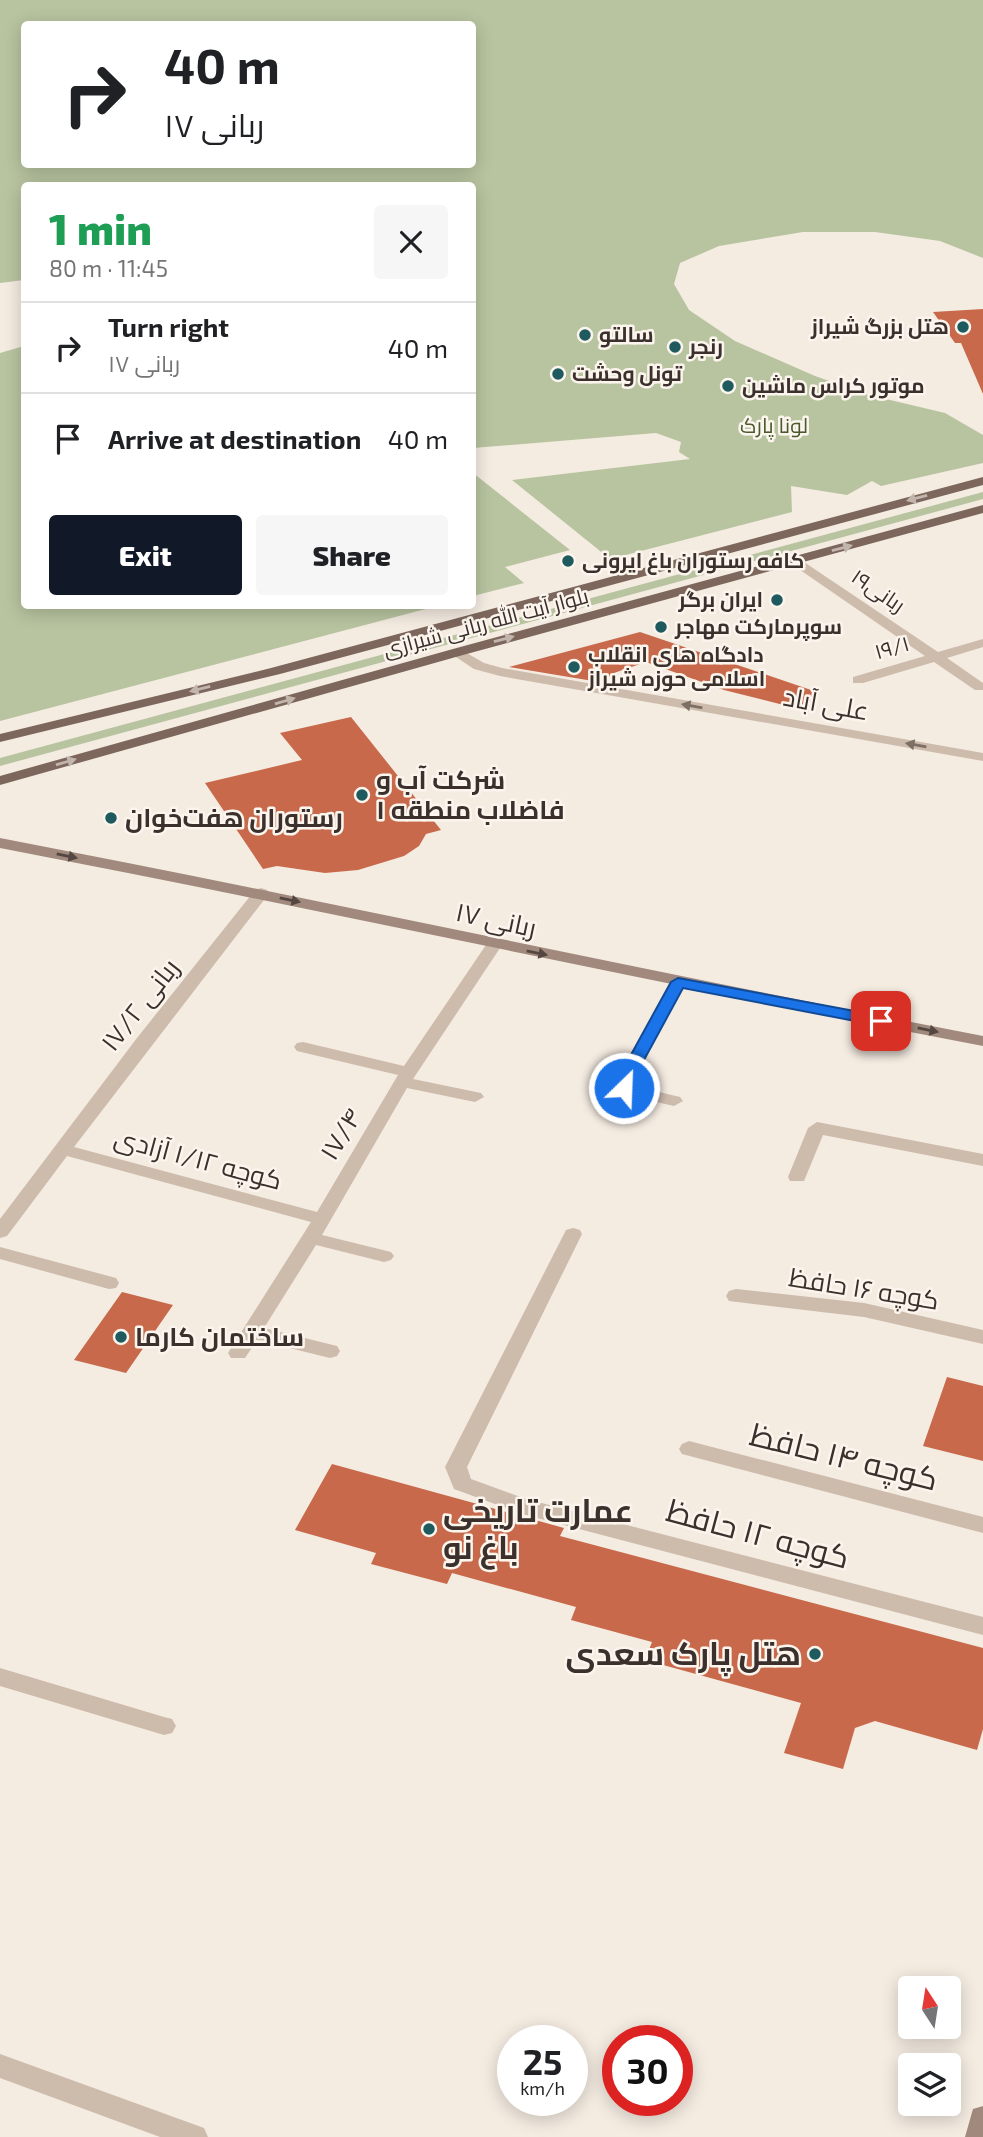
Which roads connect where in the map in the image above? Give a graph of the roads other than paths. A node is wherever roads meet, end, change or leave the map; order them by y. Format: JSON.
{"nodes":[{"id":1,"x":983,"y":481,"type":"edge"},
{"id":2,"x":983,"y":509,"type":"edge"},
{"id":3,"x":795,"y":560,"type":"junction"},
{"id":4,"x":983,"y":643,"type":"edge"},
{"id":5,"x":458,"y":652,"type":"junction"},
{"id":6,"x":937,"y":656,"type":"junction"},
{"id":7,"x":858,"y":680,"type":"dead end"},
{"id":8,"x":980,"y":687,"type":"dead end"},
{"id":9,"x":0,"y":738,"type":"edge"},
{"id":10,"x":983,"y":757,"type":"edge"},
{"id":11,"x":0,"y":780,"type":"edge"},
{"id":12,"x":0,"y":843,"type":"edge"},
{"id":13,"x":261,"y":893,"type":"junction"},
{"id":14,"x":494,"y":945,"type":"junction"},
{"id":15,"x":678,"y":982,"type":"junction"},
{"id":16,"x":983,"y":1041,"type":"edge"},
{"id":17,"x":303,"y":1047,"type":"dead end"},
{"id":18,"x":406,"y":1077,"type":"junction"},
{"id":19,"x":475,"y":1097,"type":"dead end"},
{"id":20,"x":674,"y":1101,"type":"dead end"},
{"id":21,"x":61,"y":1149,"type":"junction"},
{"id":22,"x":983,"y":1160,"type":"edge"},
{"id":23,"x":797,"y":1177,"type":"dead end"},
{"id":24,"x":321,"y":1219,"type":"junction"},
{"id":25,"x":0,"y":1232,"type":"edge"},
{"id":26,"x":573,"y":1234,"type":"dead end"},
{"id":27,"x":311,"y":1238,"type":"junction"},
{"id":28,"x":0,"y":1253,"type":"edge"},
{"id":29,"x":384,"y":1256,"type":"dead end"},
{"id":30,"x":109,"y":1283,"type":"dead end"},
{"id":31,"x":736,"y":1296,"type":"dead end"},
{"id":32,"x":253,"y":1332,"type":"junction"},
{"id":33,"x":983,"y":1337,"type":"edge"},
{"id":34,"x":330,"y":1351,"type":"dead end"},
{"id":35,"x":238,"y":1353,"type":"dead end"},
{"id":36,"x":689,"y":1450,"type":"dead end"},
{"id":37,"x":983,"y":1525,"type":"edge"},
{"id":38,"x":983,"y":1626,"type":"edge"},
{"id":39,"x":0,"y":1677,"type":"edge"},
{"id":40,"x":164,"y":1726,"type":"dead end"},
{"id":41,"x":0,"y":2066,"type":"edge"},
{"id":42,"x":983,"y":2118,"type":"edge"},
{"id":43,"x":194,"y":2137,"type":"edge"},
{"id":44,"x":979,"y":2137,"type":"edge"}],
"edges":[{"from":1,"to":9,"type":"main road","name":"بلوار آیت الله ربانی شیرازی","one_way":true},
{"from":3,"to":2,"type":"main road","name":"بلوار آیت الله ربانی شیرازی","one_way":true},
{"from":5,"to":3,"type":"main road","name":"بلوار آیت الله ربانی شیرازی","one_way":true},
{"from":3,"to":6,"type":"street","name":"ربانی۱۹"},
{"from":4,"to":6,"type":"street","name":"۱۹/۱"},
{"from":10,"to":5,"type":"street","name":"علی آباد","one_way":true},
{"from":11,"to":5,"type":"main road","name":"بلوار آیت الله ربانی شیرازی","one_way":true},
{"from":6,"to":7,"type":"street","name":"۱۹/۱"},
{"from":6,"to":8,"type":"street","name":"ربانی۱۹"},
{"from":12,"to":13,"type":"street","name":"ربانی ۱۷","one_way":true},
{"from":13,"to":14,"type":"street","name":"ربانی ۱۷","one_way":true},
{"from":13,"to":21,"type":"street","name":"ربانی ۱۷/۲"},
{"from":14,"to":15,"type":"street","name":"ربانی ۱۷","one_way":true},
{"from":14,"to":18,"type":"street","name":"۱۷/۴"},
{"from":15,"to":16,"type":"street","name":"ربانی ۱۷","one_way":true},
{"from":15,"to":20,"type":"street"},
{"from":17,"to":18,"type":"street"},
{"from":18,"to":19,"type":"street"},
{"from":18,"to":24,"type":"street","name":"۱۷/۴"},
{"from":21,"to":24,"type":"street","name":"کوچه ۱/۱۲ آزادی"},
{"from":21,"to":25,"type":"street","name":"ربانی ۱۷/۲"},
{"from":22,"to":23,"type":"street"},
{"from":24,"to":27,"type":"street","name":"۱۷/۴"},
{"from":26,"to":38,"type":"street","name":"کوچه ۱۲ حافظ"},
{"from":27,"to":29,"type":"street"},
{"from":27,"to":32,"type":"street","name":"۱۷/۴"},
{"from":28,"to":30,"type":"street"},
{"from":31,"to":33,"type":"street","name":"کوچه ۱۶ حافظ"},
{"from":32,"to":34,"type":"street"},
{"from":32,"to":35,"type":"street","name":"۱۷/۴"},
{"from":36,"to":37,"type":"street","name":"کوچه ۱۴ حافظ"},
{"from":39,"to":40,"type":"street"},
{"from":41,"to":43,"type":"street"},
{"from":42,"to":44,"type":"street"}]}
